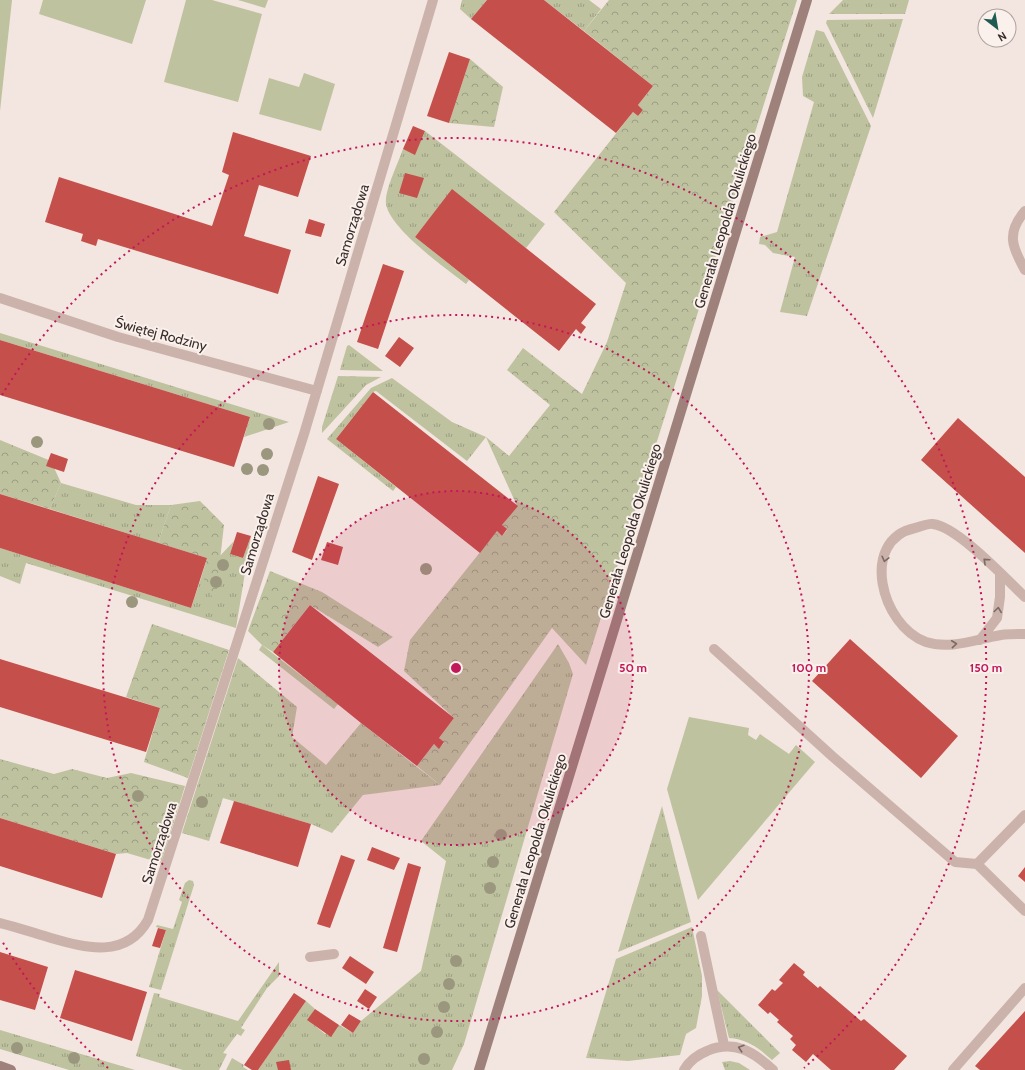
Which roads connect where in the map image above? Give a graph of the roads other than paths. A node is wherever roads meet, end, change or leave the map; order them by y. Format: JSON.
{"nodes":[{"id":1,"x":433,"y":0,"type":"edge"},
{"id":2,"x":807,"y":0,"type":"edge"},
{"id":3,"x":1025,"y":211,"type":"edge"},
{"id":4,"x":1025,"y":270,"type":"edge"},
{"id":5,"x":0,"y":298,"type":"edge"},
{"id":6,"x":317,"y":391,"type":"junction"},
{"id":7,"x":1000,"y":574,"type":"junction"},
{"id":8,"x":1025,"y":597,"type":"edge"},
{"id":9,"x":1025,"y":634,"type":"edge"},
{"id":10,"x":980,"y":640,"type":"junction"},
{"id":11,"x":714,"y":649,"type":"dead end"},
{"id":12,"x":1025,"y":815,"type":"edge"},
{"id":13,"x":977,"y":864,"type":"junction"},
{"id":14,"x":1025,"y":911,"type":"edge"},
{"id":15,"x":0,"y":922,"type":"edge"},
{"id":16,"x":701,"y":936,"type":"dead end"},
{"id":17,"x":334,"y":954,"type":"dead end"},
{"id":18,"x":310,"y":957,"type":"dead end"},
{"id":19,"x":1025,"y":988,"type":"edge"},
{"id":20,"x":724,"y":1045,"type":"junction"},
{"id":21,"x":0,"y":1066,"type":"edge"},
{"id":22,"x":11,"y":1070,"type":"edge"},
{"id":23,"x":479,"y":1070,"type":"edge"},
{"id":24,"x":684,"y":1070,"type":"edge"},
{"id":25,"x":773,"y":1070,"type":"edge"},
{"id":26,"x":953,"y":1070,"type":"edge"}],
"edges":[{"from":1,"to":6,"type":"street","name":"Samorządowa"},
{"from":2,"to":23,"type":"main road","name":"Generała Leopolda Okulickiego"},
{"from":3,"to":4,"type":"street"},
{"from":5,"to":6,"type":"street","name":"Świętej Rodziny"},
{"from":6,"to":15,"type":"street","name":"Samorządowa"},
{"from":7,"to":8,"type":"street"},
{"from":10,"to":7,"type":"street","one_way":true},
{"from":7,"to":10,"type":"street","one_way":true},
{"from":9,"to":10,"type":"street"},
{"from":11,"to":13,"type":"street"},
{"from":12,"to":13,"type":"street"},
{"from":13,"to":14,"type":"street"},
{"from":16,"to":20,"type":"street"},
{"from":17,"to":18,"type":"street"},
{"from":19,"to":26,"type":"street"},
{"from":20,"to":24,"type":"street"},
{"from":25,"to":20,"type":"street","one_way":true},
{"from":21,"to":22,"type":"main road"}]}
